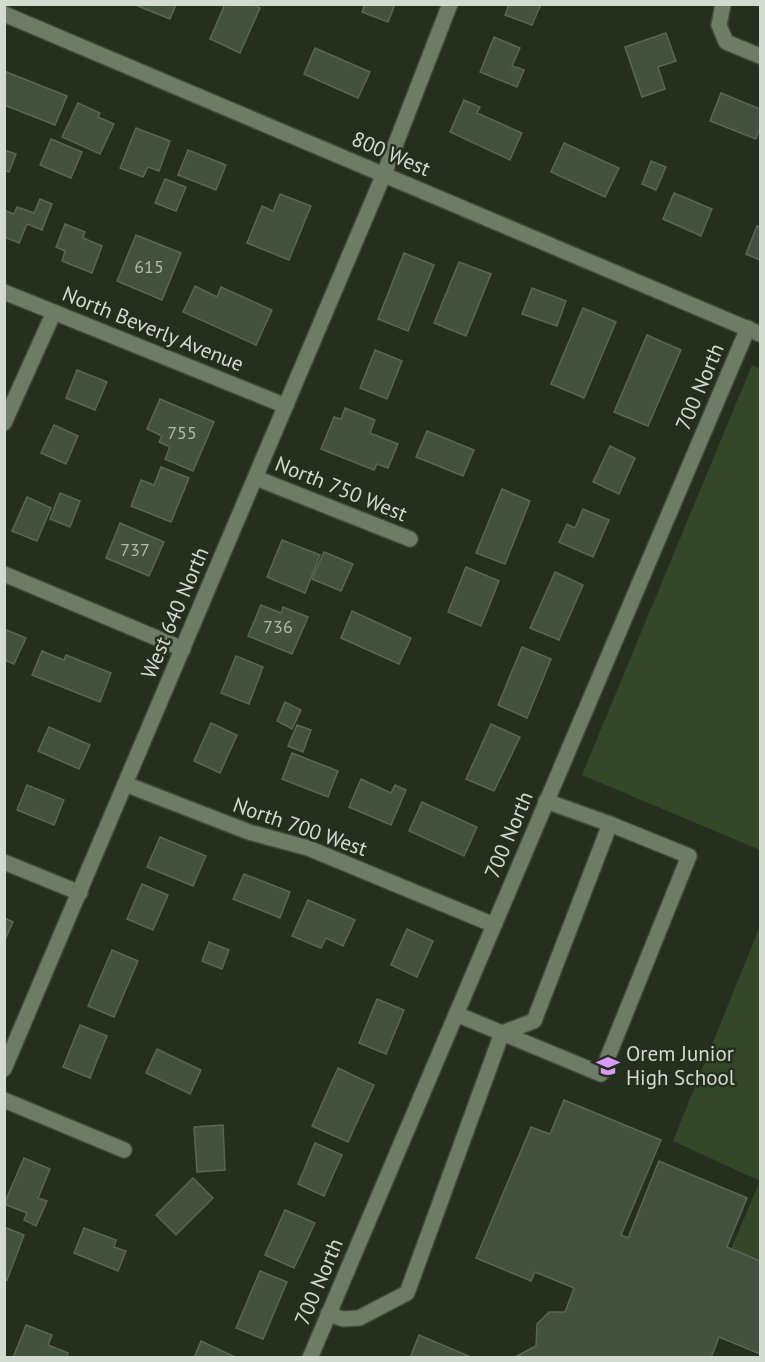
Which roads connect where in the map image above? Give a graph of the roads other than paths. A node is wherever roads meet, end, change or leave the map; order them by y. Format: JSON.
{"nodes":[{"id":1,"x":450,"y":4,"type":"edge"},
{"id":2,"x":723,"y":4,"type":"edge"},
{"id":3,"x":4,"y":14,"type":"edge"},
{"id":4,"x":760,"y":56,"type":"edge"},
{"id":5,"x":384,"y":174,"type":"junction"},
{"id":6,"x":4,"y":292,"type":"edge"},
{"id":7,"x":54,"y":312,"type":"junction"},
{"id":8,"x":754,"y":331,"type":"edge"},
{"id":9,"x":286,"y":406,"type":"junction"},
{"id":10,"x":4,"y":423,"type":"edge"},
{"id":11,"x":256,"y":478,"type":"junction"},
{"id":12,"x":410,"y":539,"type":"dead end"},
{"id":13,"x":4,"y":574,"type":"edge"},
{"id":14,"x":183,"y":649,"type":"junction"},
{"id":15,"x":125,"y":784,"type":"junction"},
{"id":16,"x":546,"y":801,"type":"junction"},
{"id":17,"x":610,"y":824,"type":"junction"},
{"id":18,"x":4,"y":862,"type":"edge"},
{"id":19,"x":80,"y":893,"type":"junction"},
{"id":20,"x":494,"y":925,"type":"junction"},
{"id":21,"x":456,"y":1014,"type":"junction"},
{"id":22,"x":502,"y":1033,"type":"junction"},
{"id":23,"x":4,"y":1069,"type":"edge"},
{"id":24,"x":4,"y":1100,"type":"edge"},
{"id":25,"x":124,"y":1150,"type":"dead end"},
{"id":26,"x":328,"y":1314,"type":"junction"},
{"id":27,"x":310,"y":1358,"type":"edge"}],
"edges":[{"from":1,"to":5,"type":"street","name":"West 640 North"},
{"from":2,"to":4,"type":"street"},
{"from":3,"to":5,"type":"street","name":"800 West"},
{"from":5,"to":8,"type":"street","name":"800 West"},
{"from":5,"to":9,"type":"street","name":"West 640 North"},
{"from":6,"to":7,"type":"street","name":"North Beverly Avenue"},
{"from":7,"to":9,"type":"street","name":"North Beverly Avenue"},
{"from":7,"to":10,"type":"street"},
{"from":8,"to":16,"type":"street","name":"700 North"},
{"from":9,"to":11,"type":"street","name":"West 640 North"},
{"from":11,"to":12,"type":"street","name":"North 750 West"},
{"from":11,"to":14,"type":"street","name":"West 640 North"},
{"from":13,"to":14,"type":"street"},
{"from":14,"to":15,"type":"street","name":"West 640 North"},
{"from":15,"to":19,"type":"street","name":"West 640 North"},
{"from":15,"to":20,"type":"street","name":"North 700 West"},
{"from":16,"to":17,"type":"street"},
{"from":16,"to":20,"type":"street","name":"700 North"},
{"from":17,"to":22,"type":"street"},
{"from":17,"to":22,"type":"street"},
{"from":18,"to":19,"type":"street"},
{"from":19,"to":23,"type":"street","name":"West 640 North"},
{"from":20,"to":21,"type":"street","name":"700 North"},
{"from":21,"to":22,"type":"street"},
{"from":21,"to":26,"type":"street","name":"700 North"},
{"from":22,"to":26,"type":"street"},
{"from":24,"to":25,"type":"street"},
{"from":26,"to":27,"type":"street","name":"700 North"}]}
